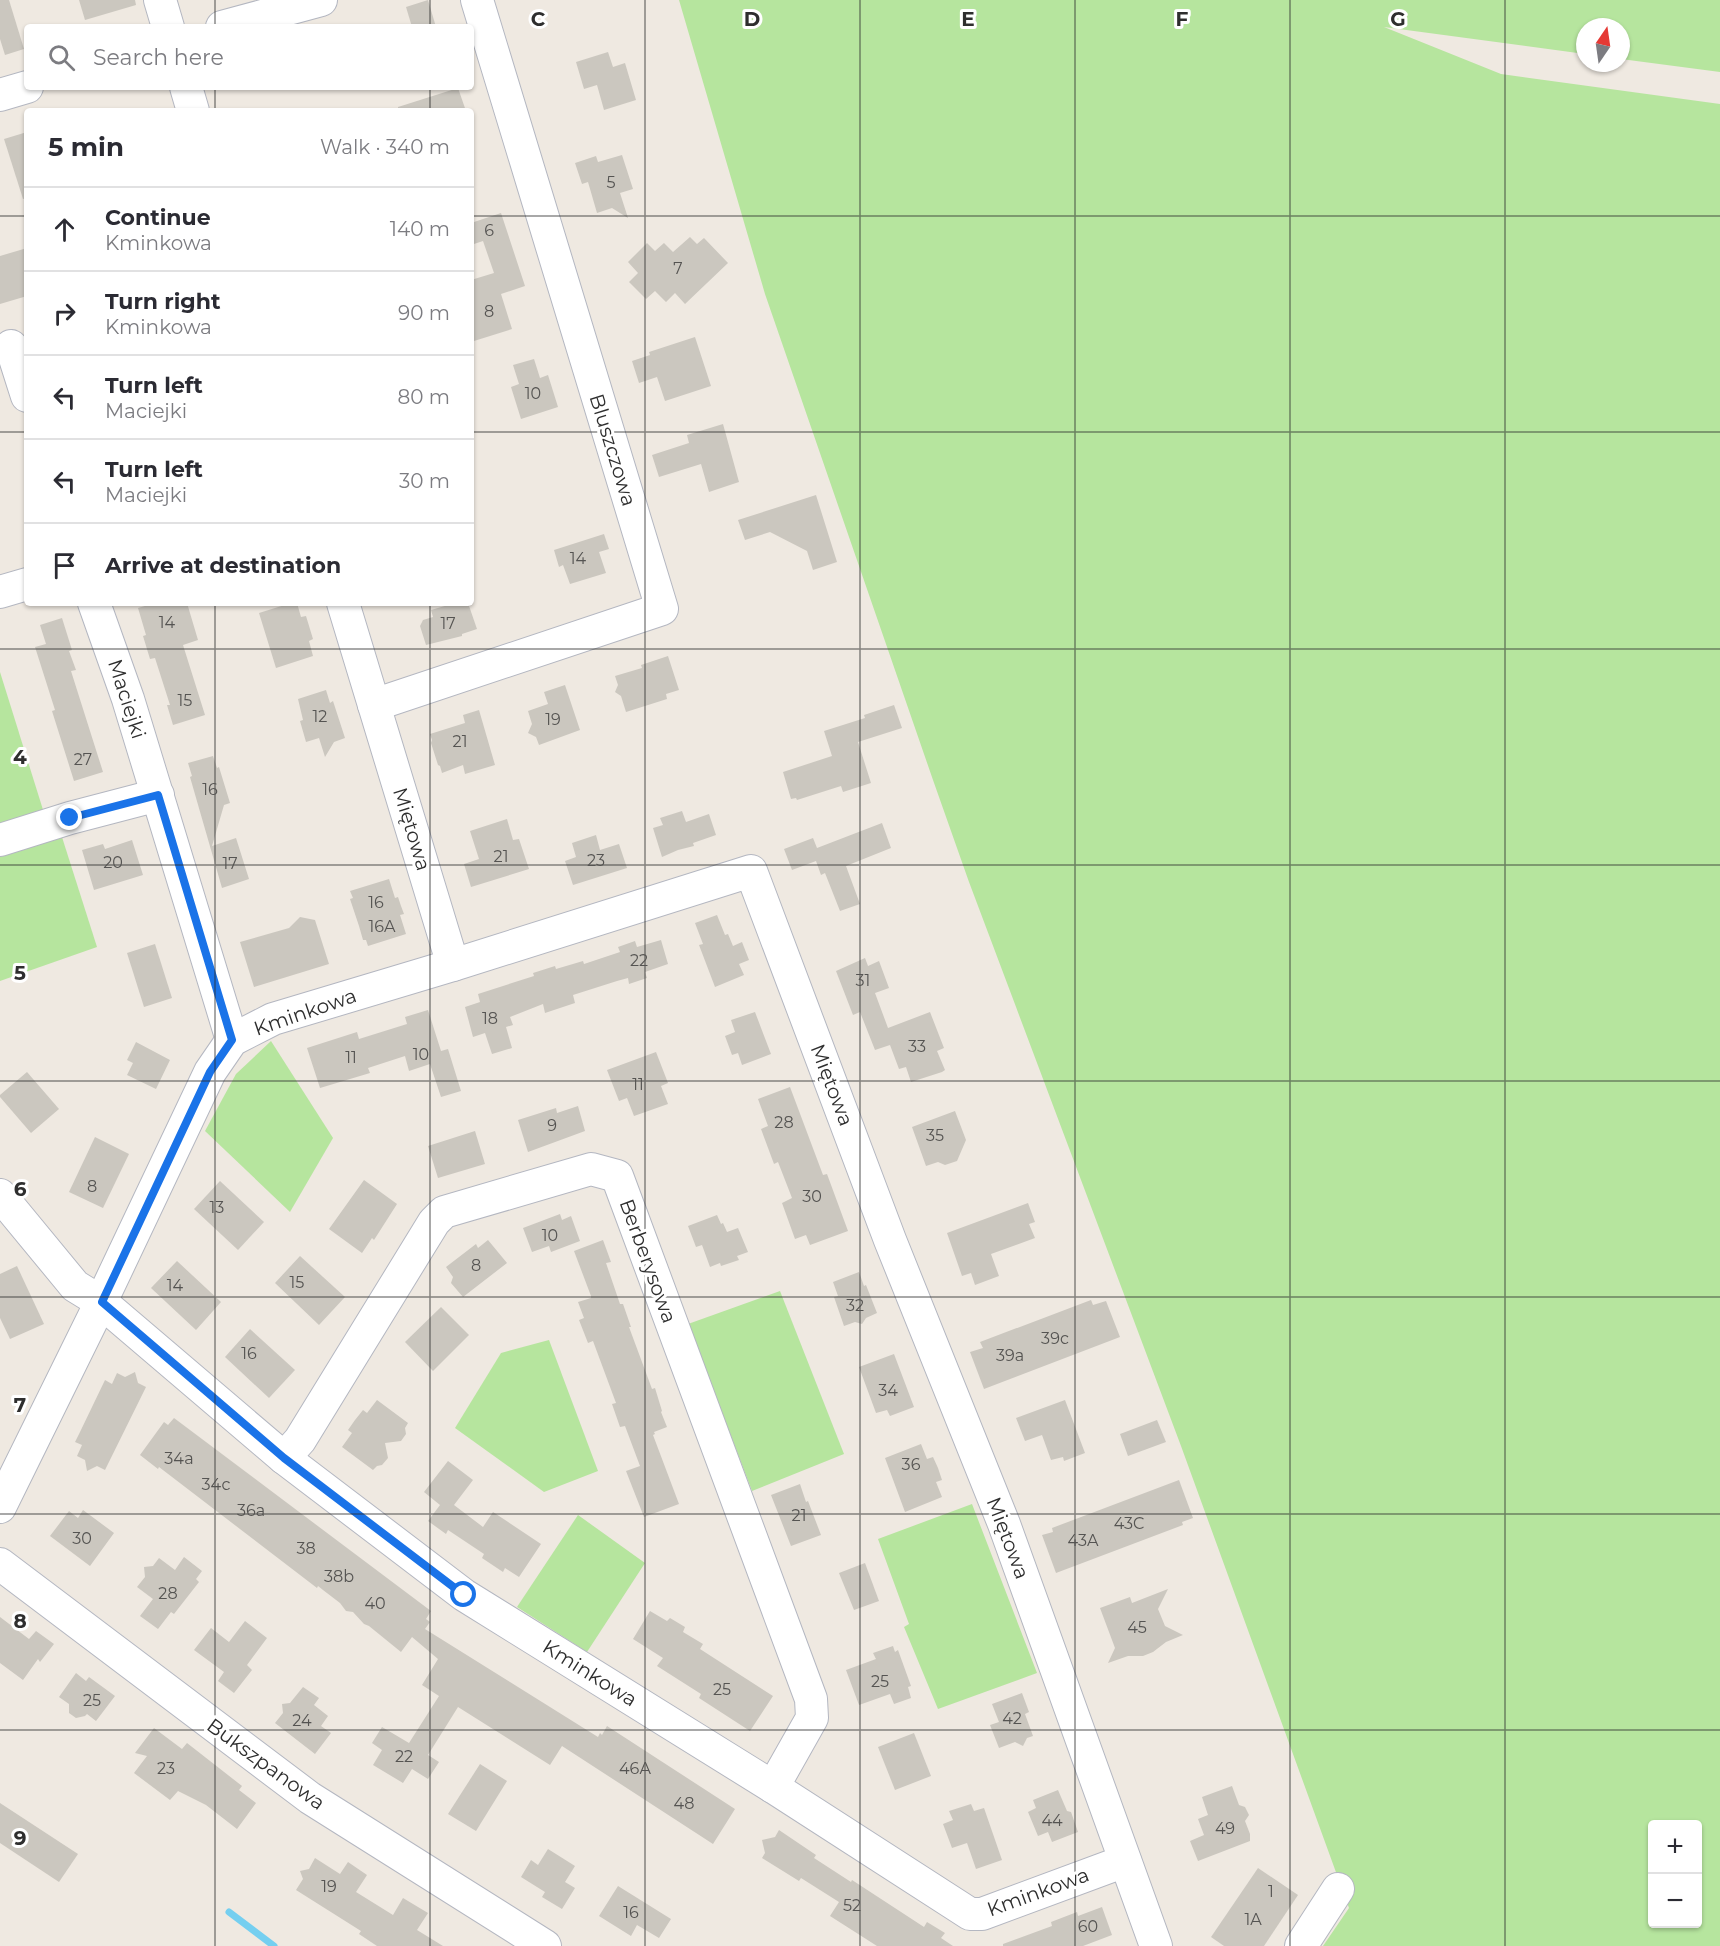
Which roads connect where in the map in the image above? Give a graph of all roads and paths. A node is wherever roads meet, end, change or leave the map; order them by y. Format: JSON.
{"nodes":[{"id":1,"x":160,"y":0,"type":"edge"},
{"id":2,"x":321,"y":0,"type":"edge"},
{"id":3,"x":477,"y":0,"type":"edge"},
{"id":4,"x":167,"y":24,"type":"edge"},
{"id":5,"x":233,"y":24,"type":"edge"},
{"id":6,"x":24,"y":88,"type":"edge"},
{"id":7,"x":187,"y":90,"type":"edge"},
{"id":8,"x":0,"y":95,"type":"edge"},
{"id":9,"x":192,"y":108,"type":"edge"},
{"id":10,"x":11,"y":346,"type":"dead end"},
{"id":11,"x":24,"y":387,"type":"edge"},
{"id":12,"x":24,"y":585,"type":"edge"},
{"id":13,"x":0,"y":592,"type":"edge"},
{"id":14,"x":95,"y":606,"type":"edge"},
{"id":15,"x":344,"y":606,"type":"edge"},
{"id":16,"x":374,"y":705,"type":"junction"},
{"id":17,"x":158,"y":795,"type":"junction"},
{"id":18,"x":0,"y":840,"type":"edge"},
{"id":19,"x":453,"y":965,"type":"junction"},
{"id":20,"x":232,"y":1040,"type":"junction"},
{"id":21,"x":0,"y":1195,"type":"edge"},
{"id":22,"x":102,"y":1302,"type":"junction"},
{"id":23,"x":284,"y":1458,"type":"junction"},
{"id":24,"x":0,"y":1507,"type":"edge"},
{"id":25,"x":0,"y":1564,"type":"edge"},
{"id":26,"x":773,"y":1787,"type":"junction"},
{"id":27,"x":1125,"y":1861,"type":"junction"},
{"id":28,"x":1338,"y":1889,"type":"dead end"},
{"id":29,"x":545,"y":1946,"type":"edge"},
{"id":30,"x":1156,"y":1946,"type":"edge"},
{"id":31,"x":1301,"y":1946,"type":"edge"}],
"edges":[{"from":1,"to":4,"type":"street"},
{"from":2,"to":5,"type":"street"},
{"from":3,"to":16,"type":"street","name":"Bluszczowa"},
{"from":6,"to":8,"type":"street"},
{"from":7,"to":9,"type":"street"},
{"from":10,"to":11,"type":"street"},
{"from":12,"to":13,"type":"street"},
{"from":14,"to":17,"type":"street","name":"Maciejki"},
{"from":15,"to":16,"type":"street","name":"Miętowa"},
{"from":16,"to":19,"type":"street","name":"Miętowa"},
{"from":17,"to":18,"type":"street"},
{"from":17,"to":20,"type":"street","name":"Maciejki"},
{"from":19,"to":20,"type":"street","name":"Kminkowa"},
{"from":19,"to":27,"type":"street","name":"Miętowa"},
{"from":20,"to":22,"type":"street","name":"Kminkowa"},
{"from":21,"to":22,"type":"street","name":"Kminkowa"},
{"from":22,"to":23,"type":"street","name":"Kminkowa"},
{"from":22,"to":24,"type":"street","name":"Kminkowa"},
{"from":23,"to":26,"type":"street","name":"Kminkowa"},
{"from":23,"to":26,"type":"street","name":"Berberysowa"},
{"from":25,"to":29,"type":"street","name":"Bukszpanowa"},
{"from":26,"to":27,"type":"street","name":"Kminkowa"},
{"from":27,"to":30,"type":"street","name":"Miętowa"},
{"from":28,"to":31,"type":"street"}]}
